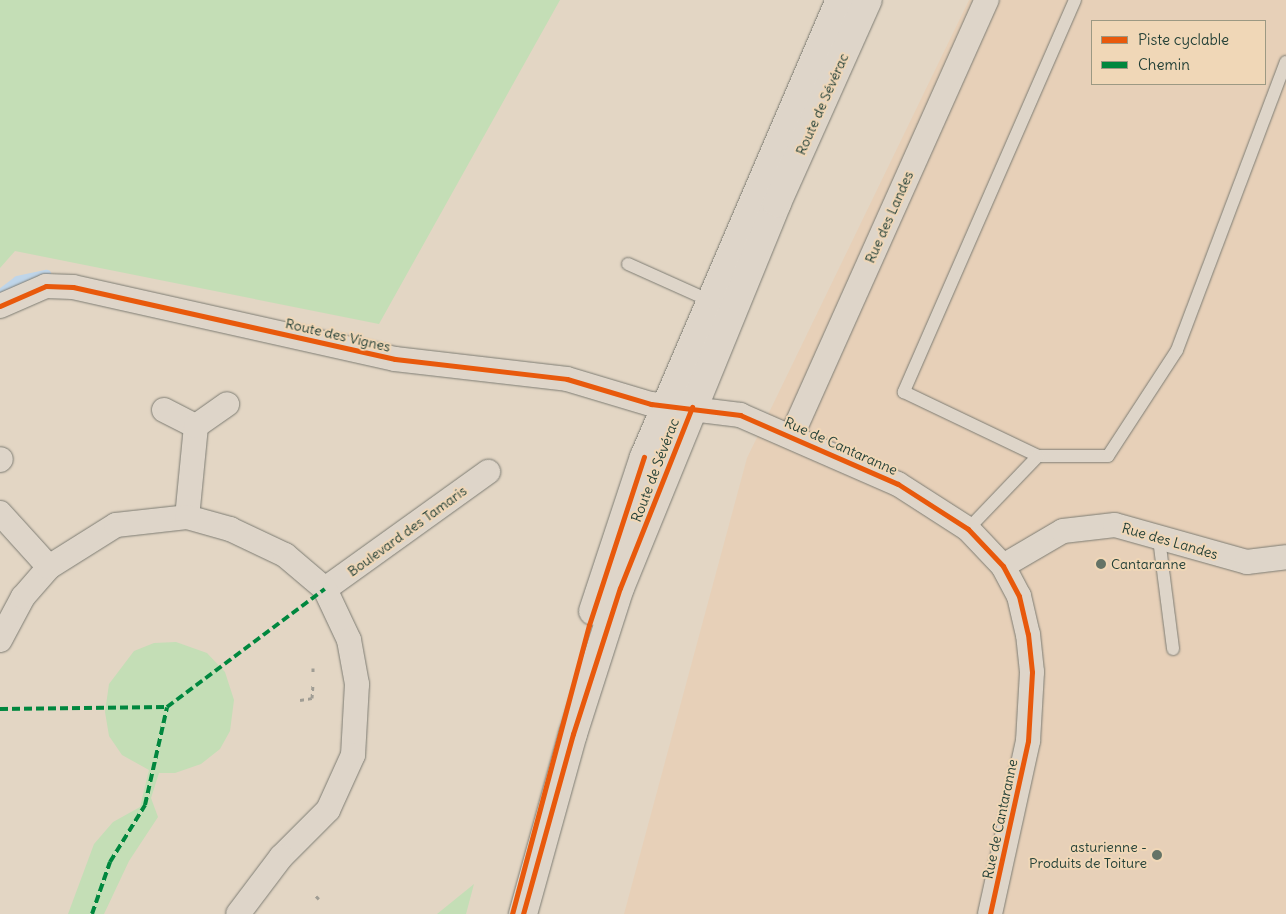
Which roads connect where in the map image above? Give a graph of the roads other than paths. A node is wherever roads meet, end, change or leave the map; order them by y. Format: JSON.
{"nodes":[{"id":1,"x":868,"y":0,"type":"edge"},
{"id":2,"x":987,"y":0,"type":"edge"},
{"id":3,"x":1074,"y":0,"type":"edge"},
{"id":4,"x":840,"y":1,"type":"edge"},
{"id":5,"x":1286,"y":62,"type":"edge"},
{"id":6,"x":628,"y":264,"type":"dead end"},
{"id":7,"x":715,"y":303,"type":"junction"},
{"id":8,"x":0,"y":306,"type":"edge"},
{"id":9,"x":227,"y":404,"type":"dead end"},
{"id":10,"x":678,"y":405,"type":"junction"},
{"id":11,"x":164,"y":410,"type":"dead end"},
{"id":12,"x":196,"y":426,"type":"junction"},
{"id":13,"x":792,"y":435,"type":"junction"},
{"id":14,"x":1038,"y":456,"type":"junction"},
{"id":15,"x":488,"y":472,"type":"dead end"},
{"id":16,"x":0,"y":513,"type":"edge"},
{"id":17,"x":187,"y":517,"type":"junction"},
{"id":18,"x":968,"y":529,"type":"junction"},
{"id":19,"x":1159,"y":539,"type":"junction"},
{"id":20,"x":1286,"y":557,"type":"edge"},
{"id":21,"x":1003,"y":566,"type":"junction"},
{"id":22,"x":49,"y":567,"type":"junction"},
{"id":23,"x":325,"y":589,"type":"junction"},
{"id":24,"x":0,"y":640,"type":"edge"},
{"id":25,"x":1172,"y":649,"type":"dead end"},
{"id":26,"x":238,"y":914,"type":"edge"},
{"id":27,"x":512,"y":914,"type":"edge"},
{"id":28,"x":523,"y":914,"type":"edge"},
{"id":29,"x":990,"y":914,"type":"edge"}],
"edges":[{"from":1,"to":10,"type":"main road","name":"Route de Sévérac"},
{"from":2,"to":13,"type":"street","name":"Rue des Landes"},
{"from":3,"to":14,"type":"lane"},
{"from":4,"to":7,"type":"main road","name":"Route de Sévérac"},
{"from":5,"to":14,"type":"lane"},
{"from":6,"to":7,"type":"lane"},
{"from":7,"to":10,"type":"main road","name":"Route de Sévérac"},
{"from":8,"to":10,"type":"street","name":"Route des Vignes"},
{"from":9,"to":12,"type":"street"},
{"from":10,"to":13,"type":"street","name":"Rue de Cantaranne"},
{"from":10,"to":27,"type":"main road","name":"Route de Sévérac"},
{"from":10,"to":28,"type":"main road","name":"Route de Sévérac"},
{"from":11,"to":12,"type":"street"},
{"from":12,"to":17,"type":"street"},
{"from":13,"to":18,"type":"street","name":"Rue de Cantaranne"},
{"from":14,"to":18,"type":"lane"},
{"from":15,"to":23,"type":"street","name":"Boulevard des Tamaris"},
{"from":16,"to":22,"type":"street"},
{"from":17,"to":22,"type":"street"},
{"from":17,"to":23,"type":"street"},
{"from":18,"to":21,"type":"street","name":"Rue de Cantaranne"},
{"from":19,"to":20,"type":"street","name":"Rue des Landes"},
{"from":19,"to":21,"type":"street","name":"Rue des Landes"},
{"from":19,"to":25,"type":"lane"},
{"from":21,"to":29,"type":"street","name":"Rue de Cantaranne"},
{"from":22,"to":24,"type":"street"},
{"from":23,"to":26,"type":"street"}]}
